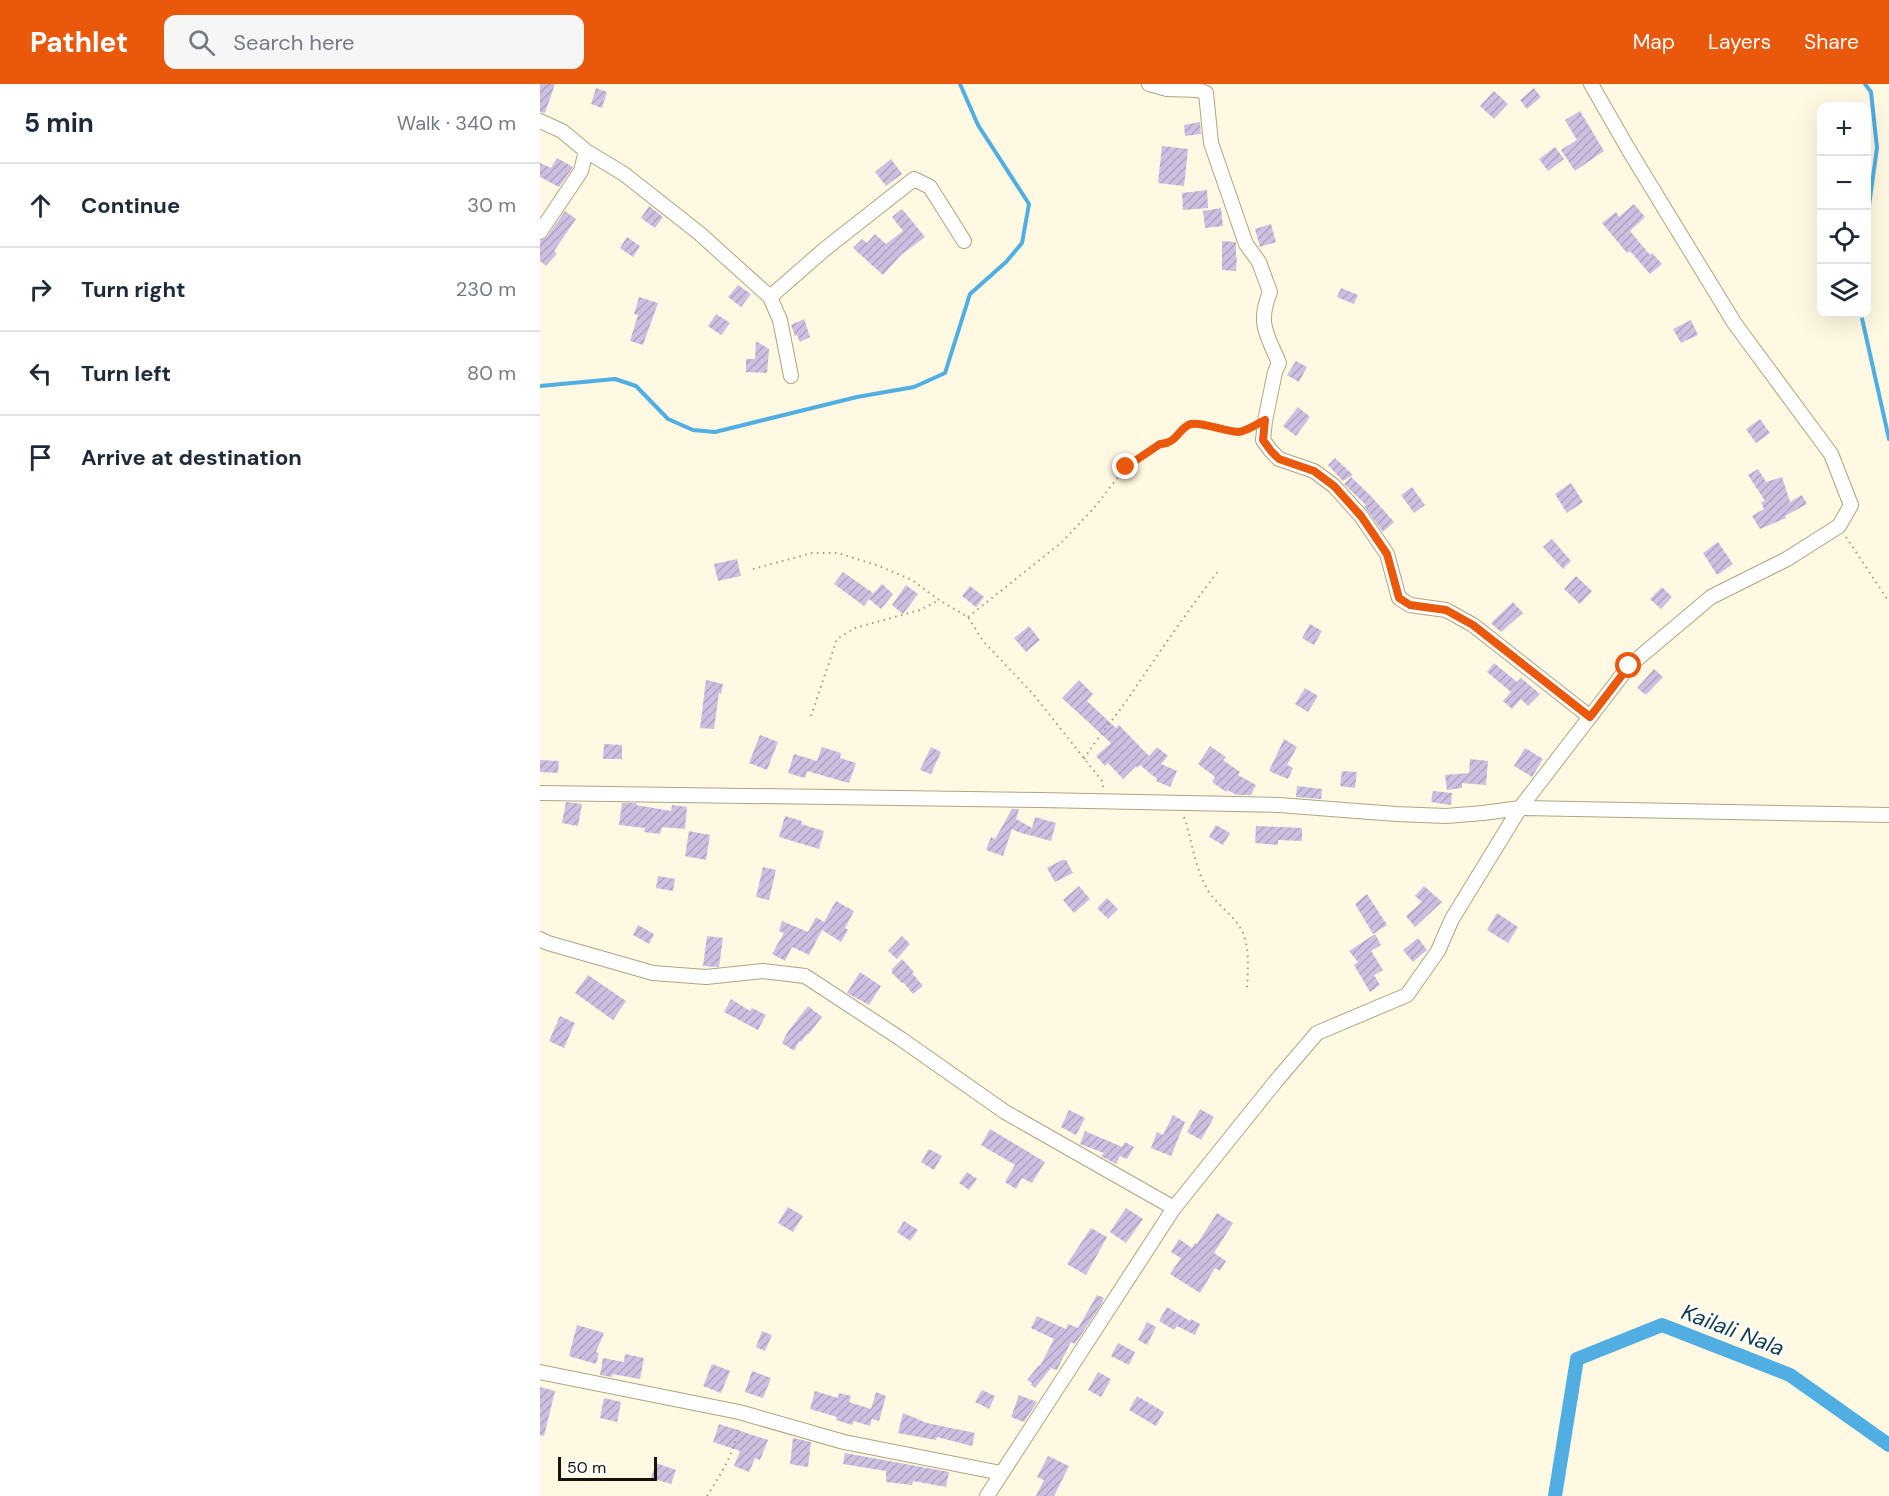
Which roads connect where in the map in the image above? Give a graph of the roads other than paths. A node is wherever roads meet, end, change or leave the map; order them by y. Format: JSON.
{"nodes":[{"id":1,"x":1149,"y":84,"type":"edge"},
{"id":2,"x":1591,"y":84,"type":"edge"},
{"id":3,"x":540,"y":122,"type":"edge"},
{"id":4,"x":586,"y":151,"type":"junction"},
{"id":5,"x":540,"y":232,"type":"edge"},
{"id":6,"x":964,"y":241,"type":"dead end"},
{"id":7,"x":770,"y":297,"type":"junction"},
{"id":8,"x":791,"y":376,"type":"dead end"},
{"id":9,"x":1590,"y":717,"type":"junction"},
{"id":10,"x":540,"y":793,"type":"edge"},
{"id":11,"x":1520,"y":808,"type":"junction"},
{"id":12,"x":1889,"y":815,"type":"edge"},
{"id":13,"x":540,"y":939,"type":"edge"},
{"id":14,"x":1174,"y":1208,"type":"junction"},
{"id":15,"x":540,"y":1372,"type":"edge"},
{"id":16,"x":1001,"y":1473,"type":"junction"},
{"id":17,"x":987,"y":1496,"type":"edge"}],
"edges":[{"from":1,"to":9,"type":"street"},
{"from":2,"to":9,"type":"street"},
{"from":3,"to":4,"type":"street"},
{"from":4,"to":5,"type":"street"},
{"from":4,"to":7,"type":"street"},
{"from":6,"to":7,"type":"street"},
{"from":7,"to":8,"type":"street"},
{"from":9,"to":11,"type":"street"},
{"from":10,"to":11,"type":"street"},
{"from":11,"to":12,"type":"street"},
{"from":11,"to":14,"type":"street"},
{"from":13,"to":14,"type":"street"},
{"from":14,"to":16,"type":"street"},
{"from":15,"to":16,"type":"street"},
{"from":16,"to":17,"type":"street"}]}
